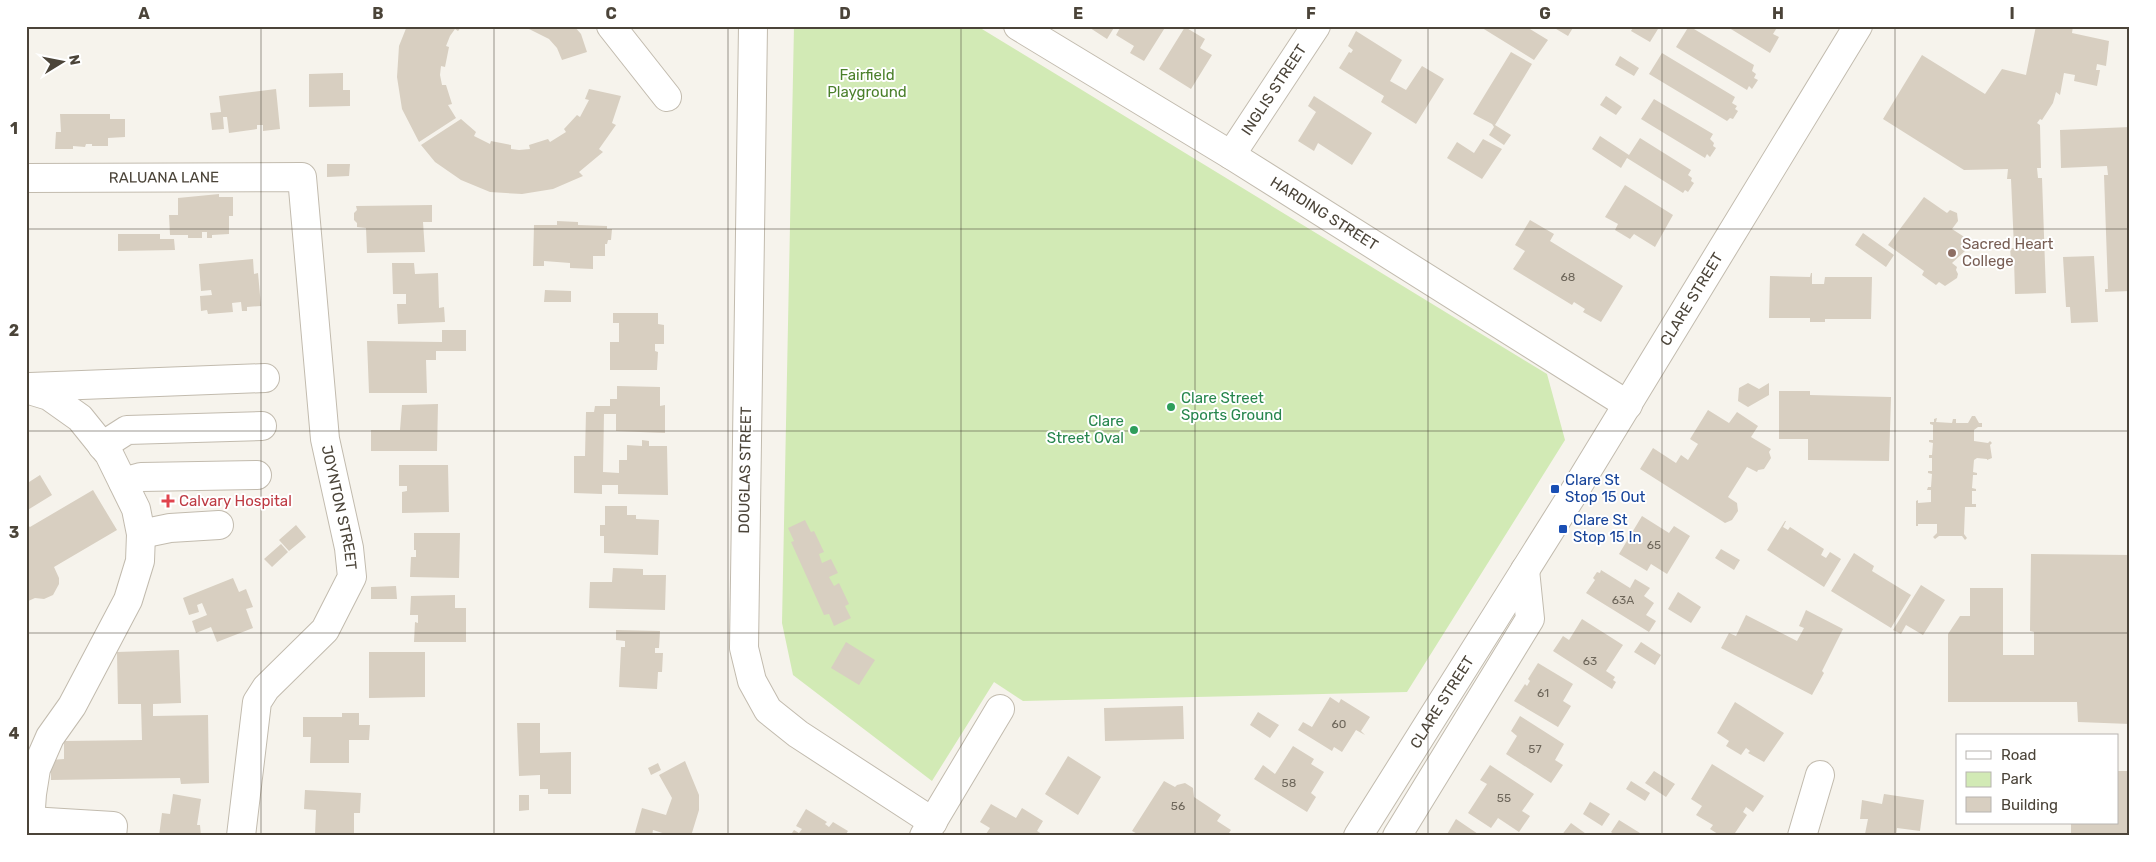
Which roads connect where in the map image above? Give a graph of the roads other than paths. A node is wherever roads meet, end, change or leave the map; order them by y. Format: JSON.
{"nodes":[{"id":1,"x":611,"y":26,"type":"edge"},
{"id":2,"x":753,"y":26,"type":"edge"},
{"id":3,"x":1018,"y":26,"type":"edge"},
{"id":4,"x":1316,"y":26,"type":"edge"},
{"id":5,"x":1858,"y":26,"type":"edge"},
{"id":6,"x":667,"y":96,"type":"dead end"},
{"id":7,"x":1231,"y":155,"type":"junction"},
{"id":8,"x":302,"y":177,"type":"joint"},
{"id":9,"x":26,"y":178,"type":"edge"},
{"id":10,"x":265,"y":378,"type":"dead end"},
{"id":11,"x":26,"y":388,"type":"edge"},
{"id":12,"x":1628,"y":405,"type":"junction"},
{"id":13,"x":262,"y":426,"type":"dead end"},
{"id":14,"x":102,"y":446,"type":"junction"},
{"id":15,"x":257,"y":475,"type":"dead end"},
{"id":16,"x":123,"y":482,"type":"junction"},
{"id":17,"x":218,"y":525,"type":"dead end"},
{"id":18,"x":140,"y":534,"type":"junction"},
{"id":19,"x":1525,"y":570,"type":"junction"},
{"id":20,"x":1000,"y":709,"type":"dead end"},
{"id":21,"x":1820,"y":775,"type":"dead end"},
{"id":22,"x":29,"y":828,"type":"edge"},
{"id":23,"x":928,"y":829,"type":"edge"},
{"id":24,"x":112,"y":836,"type":"edge"},
{"id":25,"x":241,"y":836,"type":"edge"},
{"id":26,"x":1358,"y":836,"type":"edge"},
{"id":27,"x":1397,"y":836,"type":"edge"},
{"id":28,"x":1802,"y":836,"type":"edge"}],
"edges":[{"from":1,"to":6,"type":"street"},
{"from":2,"to":23,"type":"street","name":"DOUGLAS STREET"},
{"from":3,"to":7,"type":"street","name":"HARDING STREET"},
{"from":4,"to":7,"type":"street","name":"INGLIS STREET"},
{"from":5,"to":12,"type":"street","name":"CLARE STREET"},
{"from":7,"to":12,"type":"street","name":"HARDING STREET"},
{"from":8,"to":9,"type":"street","name":"RALUANA LANE"},
{"from":8,"to":25,"type":"street","name":"JOYNTON STREET"},
{"from":10,"to":11,"type":"street"},
{"from":11,"to":14,"type":"street"},
{"from":12,"to":19,"type":"street","name":"CLARE STREET"},
{"from":13,"to":14,"type":"street"},
{"from":14,"to":16,"type":"street"},
{"from":15,"to":16,"type":"street"},
{"from":16,"to":18,"type":"street"},
{"from":17,"to":18,"type":"street"},
{"from":18,"to":22,"type":"street"},
{"from":19,"to":26,"type":"street","name":"CLARE STREET"},
{"from":19,"to":27,"type":"street","name":"CLARE STREET"},
{"from":20,"to":23,"type":"street"},
{"from":21,"to":28,"type":"street"},
{"from":22,"to":24,"type":"street"}]}
